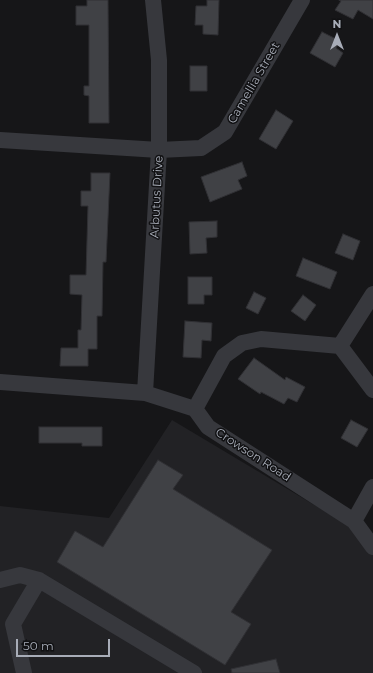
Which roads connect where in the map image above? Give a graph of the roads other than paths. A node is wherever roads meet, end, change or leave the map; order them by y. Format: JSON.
{"nodes":[{"id":1,"x":153,"y":0,"type":"edge"},
{"id":2,"x":302,"y":0,"type":"edge"},
{"id":3,"x":0,"y":140,"type":"edge"},
{"id":4,"x":159,"y":150,"type":"junction"},
{"id":5,"x":373,"y":294,"type":"edge"},
{"id":6,"x":340,"y":346,"type":"junction"},
{"id":7,"x":0,"y":382,"type":"edge"},
{"id":8,"x":373,"y":390,"type":"edge"},
{"id":9,"x":145,"y":393,"type":"junction"},
{"id":10,"x":196,"y":409,"type":"junction"},
{"id":11,"x":373,"y":487,"type":"edge"},
{"id":12,"x":354,"y":521,"type":"junction"},
{"id":13,"x":373,"y":547,"type":"edge"},
{"id":14,"x":0,"y":580,"type":"edge"},
{"id":15,"x":39,"y":580,"type":"junction"},
{"id":16,"x":24,"y":673,"type":"edge"},
{"id":17,"x":194,"y":673,"type":"edge"}],
"edges":[{"from":1,"to":4,"type":"street","name":"Arbutus Drive"},
{"from":2,"to":4,"type":"street","name":"Camellia Street"},
{"from":3,"to":4,"type":"street","name":"Camellia Street"},
{"from":4,"to":9,"type":"street","name":"Arbutus Drive"},
{"from":5,"to":6,"type":"street"},
{"from":6,"to":8,"type":"street"},
{"from":6,"to":10,"type":"street"},
{"from":7,"to":9,"type":"street"},
{"from":9,"to":10,"type":"street"},
{"from":10,"to":12,"type":"street","name":"Crowson Road"},
{"from":11,"to":12,"type":"street"},
{"from":12,"to":13,"type":"street","name":"Crowson Road"},
{"from":14,"to":15,"type":"street"},
{"from":15,"to":16,"type":"street"},
{"from":15,"to":17,"type":"street"}]}
